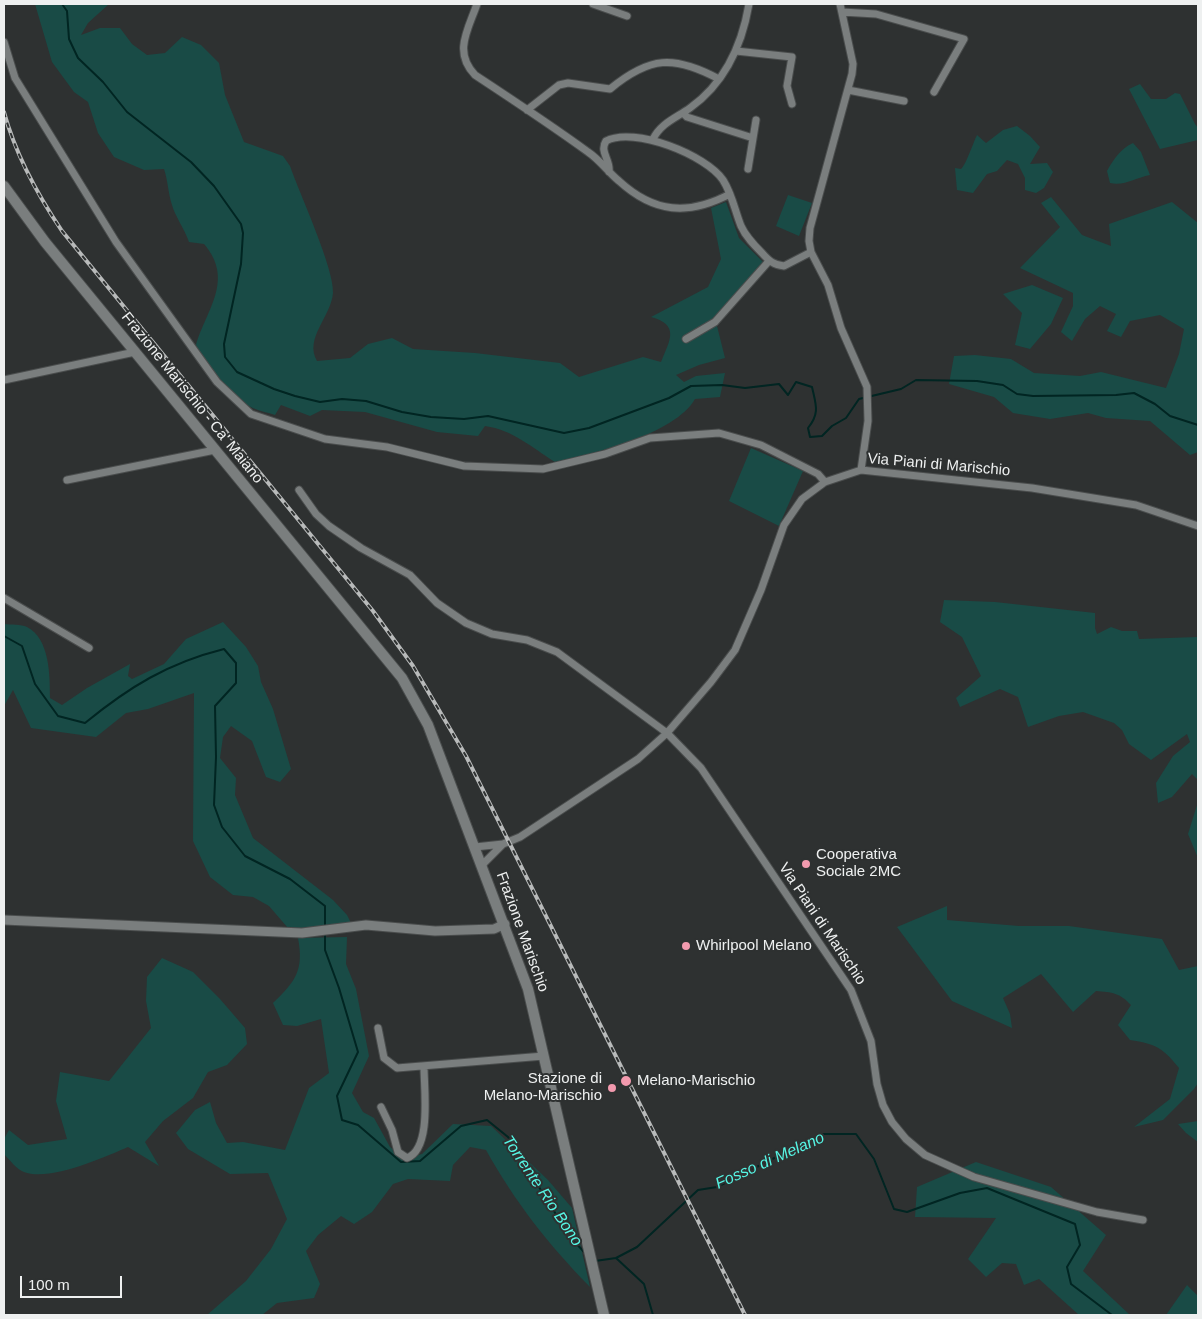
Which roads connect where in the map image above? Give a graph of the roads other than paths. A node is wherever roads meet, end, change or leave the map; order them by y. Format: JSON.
{"nodes":[{"id":1,"x":477,"y":4,"type":"edge"},
{"id":2,"x":593,"y":4,"type":"edge"},
{"id":3,"x":749,"y":4,"type":"edge"},
{"id":4,"x":840,"y":4,"type":"edge"},
{"id":5,"x":842,"y":12,"type":"junction"},
{"id":6,"x":627,"y":16,"type":"dead end"},
{"id":7,"x":4,"y":42,"type":"edge"},
{"id":8,"x":736,"y":51,"type":"junction"},
{"id":9,"x":719,"y":79,"type":"junction"},
{"id":10,"x":848,"y":90,"type":"junction"},
{"id":11,"x":934,"y":92,"type":"dead end"},
{"id":12,"x":904,"y":101,"type":"dead end"},
{"id":13,"x":792,"y":104,"type":"dead end"},
{"id":14,"x":527,"y":110,"type":"junction"},
{"id":15,"x":683,"y":113,"type":"junction"},
{"id":16,"x":756,"y":120,"type":"dead end"},
{"id":17,"x":753,"y":138,"type":"junction"},
{"id":18,"x":653,"y":139,"type":"junction"},
{"id":19,"x":748,"y":169,"type":"dead end"},
{"id":20,"x":609,"y":172,"type":"junction"},
{"id":21,"x":4,"y":186,"type":"edge"},
{"id":22,"x":730,"y":194,"type":"junction"},
{"id":23,"x":811,"y":252,"type":"junction"},
{"id":24,"x":769,"y":261,"type":"junction"},
{"id":25,"x":686,"y":339,"type":"dead end"},
{"id":26,"x":135,"y":352,"type":"junction"},
{"id":27,"x":4,"y":380,"type":"edge"},
{"id":28,"x":215,"y":450,"type":"junction"},
{"id":29,"x":861,"y":470,"type":"junction"},
{"id":30,"x":67,"y":480,"type":"dead end"},
{"id":31,"x":825,"y":482,"type":"junction"},
{"id":32,"x":299,"y":490,"type":"dead end"},
{"id":33,"x":1198,"y":526,"type":"edge"},
{"id":34,"x":4,"y":598,"type":"edge"},
{"id":35,"x":360,"y":627,"type":"joint"},
{"id":36,"x":88,"y":648,"type":"dead end"},
{"id":37,"x":667,"y":733,"type":"junction"},
{"id":38,"x":503,"y":844,"type":"junction"},
{"id":39,"x":475,"y":847,"type":"junction"},
{"id":40,"x":482,"y":865,"type":"junction"},
{"id":41,"x":4,"y":920,"type":"edge"},
{"id":42,"x":505,"y":924,"type":"junction"},
{"id":43,"x":378,"y":1028,"type":"dead end"},
{"id":44,"x":544,"y":1056,"type":"junction"},
{"id":45,"x":424,"y":1067,"type":"junction"},
{"id":46,"x":381,"y":1107,"type":"dead end"},
{"id":47,"x":1143,"y":1220,"type":"dead end"},
{"id":48,"x":604,"y":1315,"type":"edge"}],
"edges":[{"from":1,"to":14,"type":"street"},
{"from":2,"to":6,"type":"street"},
{"from":3,"to":8,"type":"street"},
{"from":4,"to":5,"type":"street"},
{"from":5,"to":10,"type":"street"},
{"from":5,"to":11,"type":"street"},
{"from":7,"to":31,"type":"street"},
{"from":8,"to":9,"type":"street"},
{"from":8,"to":13,"type":"street"},
{"from":9,"to":14,"type":"street"},
{"from":9,"to":15,"type":"street"},
{"from":10,"to":12,"type":"street"},
{"from":10,"to":23,"type":"street"},
{"from":14,"to":20,"type":"street"},
{"from":15,"to":17,"type":"street"},
{"from":15,"to":18,"type":"street"},
{"from":16,"to":17,"type":"street"},
{"from":17,"to":19,"type":"street"},
{"from":18,"to":20,"type":"street"},
{"from":18,"to":22,"type":"street"},
{"from":20,"to":22,"type":"street"},
{"from":21,"to":26,"type":"main road","name":"Frazione Marischio - Ca' Maiano"},
{"from":22,"to":24,"type":"street"},
{"from":23,"to":24,"type":"street"},
{"from":23,"to":29,"type":"street"},
{"from":24,"to":25,"type":"street"},
{"from":26,"to":27,"type":"street"},
{"from":26,"to":28,"type":"main road","name":"Frazione Marischio - Ca' Maiano"},
{"from":28,"to":30,"type":"street"},
{"from":28,"to":35,"type":"main road","name":"Frazione Marischio - Ca' Maiano"},
{"from":29,"to":31,"type":"street","name":"Via Piani di Marischio"},
{"from":29,"to":33,"type":"street","name":"Via Piani di Marischio"},
{"from":31,"to":37,"type":"street","name":"Via Piani di Marischio"},
{"from":32,"to":37,"type":"street","name":"Via Piani di Marischio"},
{"from":34,"to":36,"type":"street"},
{"from":35,"to":39,"type":"main road","name":"Frazione Marischio"},
{"from":37,"to":38,"type":"street","name":"Via Piani di Marischio"},
{"from":37,"to":47,"type":"street","name":"Via Piani di Marischio"},
{"from":38,"to":39,"type":"street"},
{"from":38,"to":40,"type":"street"},
{"from":39,"to":40,"type":"main road","name":"Frazione Marischio"},
{"from":40,"to":42,"type":"main road","name":"Frazione Marischio"},
{"from":41,"to":42,"type":"street"},
{"from":42,"to":44,"type":"main road","name":"Frazione Marischio"},
{"from":43,"to":45,"type":"street"},
{"from":44,"to":45,"type":"street"},
{"from":44,"to":48,"type":"main road","name":"Frazione Marischio"},
{"from":45,"to":46,"type":"street"}]}
